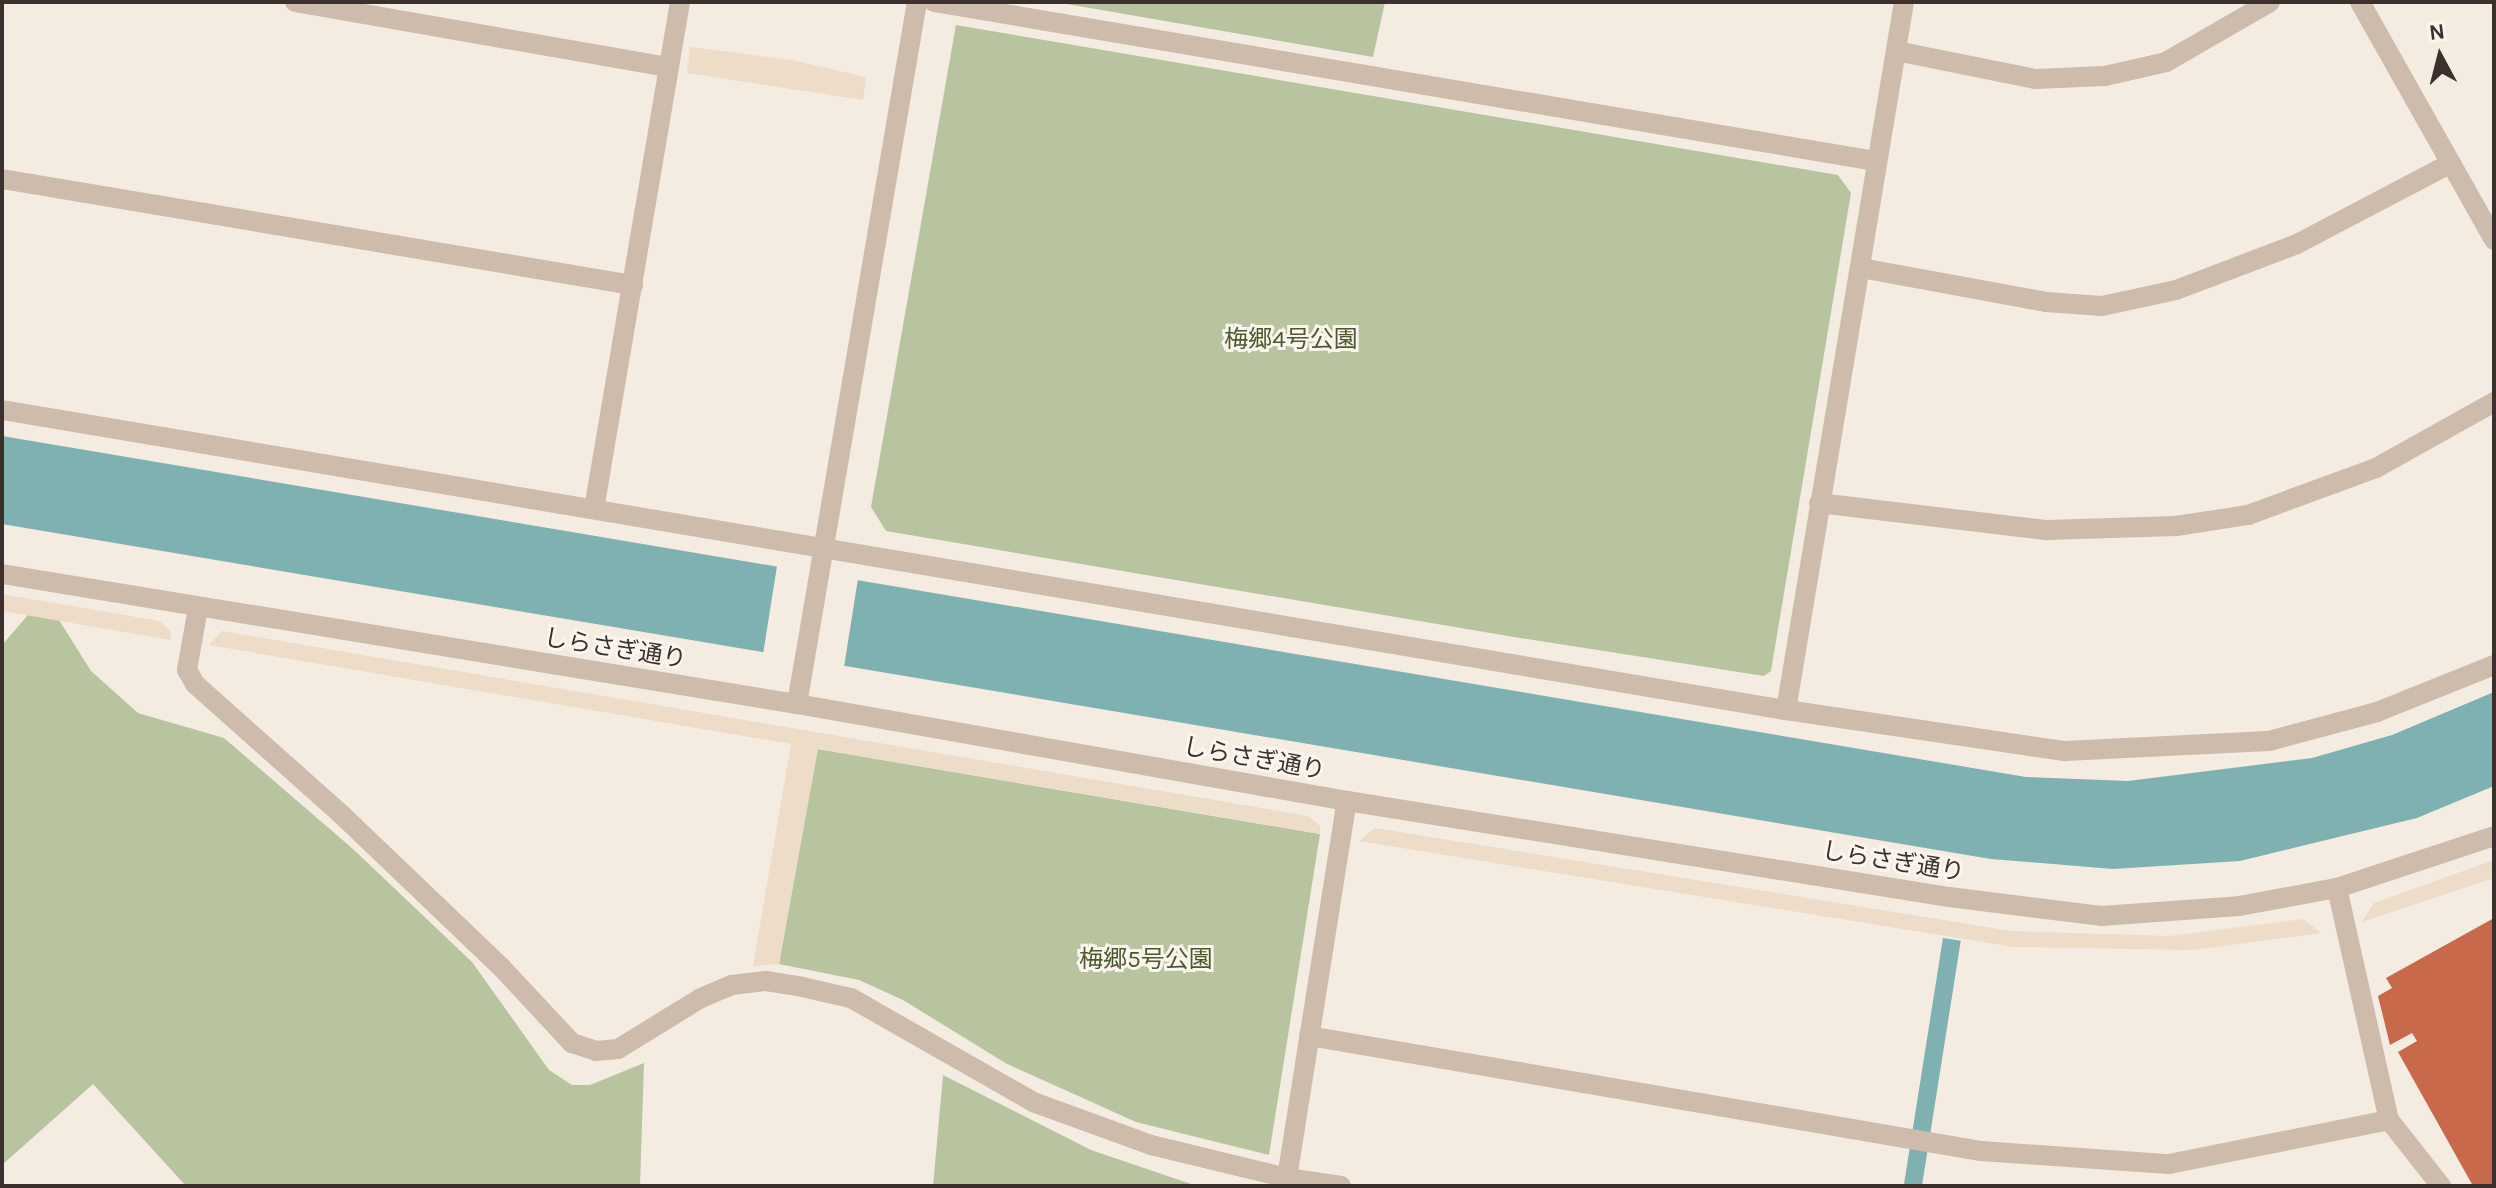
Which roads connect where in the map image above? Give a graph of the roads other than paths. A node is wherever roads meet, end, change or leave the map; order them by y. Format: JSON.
{"nodes":[{"id":1,"x":295,"y":2,"type":"edge"},
{"id":2,"x":680,"y":2,"type":"edge"},
{"id":3,"x":917,"y":2,"type":"edge"},
{"id":4,"x":934,"y":2,"type":"edge"},
{"id":5,"x":1904,"y":2,"type":"edge"},
{"id":6,"x":2270,"y":2,"type":"edge"},
{"id":7,"x":2360,"y":2,"type":"edge"},
{"id":8,"x":1896,"y":51,"type":"junction"},
{"id":9,"x":668,"y":67,"type":"junction"},
{"id":10,"x":1875,"y":161,"type":"junction"},
{"id":11,"x":2451,"y":163,"type":"junction"},
{"id":12,"x":2,"y":179,"type":"edge"},
{"id":13,"x":2494,"y":240,"type":"edge"},
{"id":14,"x":1861,"y":268,"type":"junction"},
{"id":15,"x":633,"y":285,"type":"junction"},
{"id":16,"x":2494,"y":402,"type":"edge"},
{"id":17,"x":2,"y":410,"type":"edge"},
{"id":18,"x":1819,"y":503,"type":"junction"},
{"id":19,"x":594,"y":509,"type":"junction"},
{"id":20,"x":825,"y":547,"type":"junction"},
{"id":21,"x":2,"y":574,"type":"edge"},
{"id":22,"x":198,"y":608,"type":"junction"},
{"id":23,"x":2494,"y":665,"type":"edge"},
{"id":24,"x":797,"y":704,"type":"junction"},
{"id":25,"x":1786,"y":710,"type":"junction"},
{"id":26,"x":1347,"y":801,"type":"junction"},
{"id":27,"x":2494,"y":836,"type":"edge"},
{"id":28,"x":2337,"y":888,"type":"junction"},
{"id":29,"x":1309,"y":1036,"type":"junction"},
{"id":30,"x":2389,"y":1120,"type":"junction"},
{"id":31,"x":1287,"y":1178,"type":"junction"},
{"id":32,"x":1341,"y":1186,"type":"edge"},
{"id":33,"x":2441,"y":1186,"type":"edge"}],
"edges":[{"from":1,"to":9,"type":"street"},
{"from":2,"to":9,"type":"street"},
{"from":3,"to":20,"type":"street"},
{"from":4,"to":10,"type":"street"},
{"from":5,"to":8,"type":"street"},
{"from":6,"to":8,"type":"street"},
{"from":7,"to":11,"type":"street"},
{"from":8,"to":10,"type":"street"},
{"from":9,"to":15,"type":"street"},
{"from":10,"to":14,"type":"street"},
{"from":11,"to":13,"type":"street"},
{"from":11,"to":14,"type":"street"},
{"from":12,"to":15,"type":"street"},
{"from":14,"to":18,"type":"street"},
{"from":15,"to":19,"type":"street"},
{"from":16,"to":18,"type":"street"},
{"from":17,"to":19,"type":"street"},
{"from":18,"to":25,"type":"street"},
{"from":19,"to":20,"type":"street"},
{"from":20,"to":24,"type":"street"},
{"from":20,"to":25,"type":"street"},
{"from":21,"to":22,"type":"street","name":"しらさぎ通り"},
{"from":22,"to":24,"type":"street","name":"しらさぎ通り"},
{"from":22,"to":31,"type":"street"},
{"from":23,"to":25,"type":"street"},
{"from":24,"to":26,"type":"street","name":"しらさぎ通り"},
{"from":26,"to":28,"type":"street","name":"しらさぎ通り"},
{"from":26,"to":29,"type":"street"},
{"from":27,"to":28,"type":"street","name":"しらさぎ通り"},
{"from":28,"to":30,"type":"street"},
{"from":29,"to":30,"type":"street"},
{"from":29,"to":31,"type":"street"},
{"from":30,"to":33,"type":"street"},
{"from":31,"to":32,"type":"street"}]}
